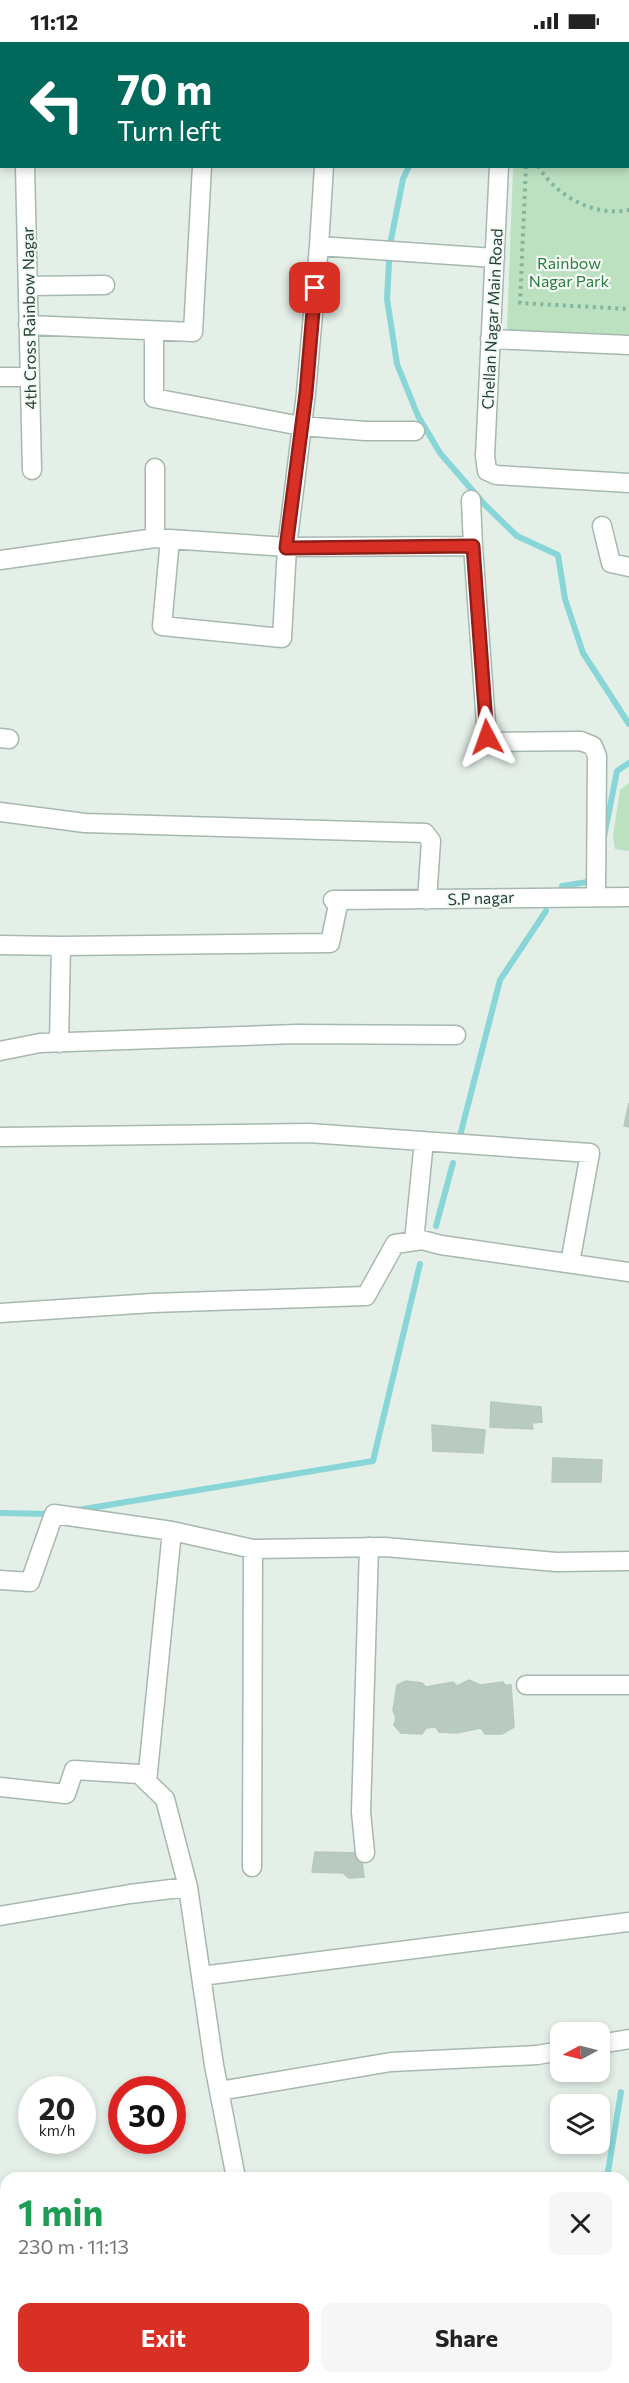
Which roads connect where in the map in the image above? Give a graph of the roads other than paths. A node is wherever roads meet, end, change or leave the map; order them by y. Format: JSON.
{"nodes":[{"id":1,"x":25,"y":168,"type":"edge"},
{"id":2,"x":202,"y":168,"type":"edge"},
{"id":3,"x":324,"y":168,"type":"edge"},
{"id":4,"x":499,"y":168,"type":"edge"},
{"id":5,"x":319,"y":246,"type":"junction"},
{"id":6,"x":495,"y":258,"type":"junction"},
{"id":7,"x":105,"y":285,"type":"dead end"},
{"id":8,"x":28,"y":286,"type":"junction"},
{"id":9,"x":28,"y":325,"type":"junction"},
{"id":10,"x":154,"y":331,"type":"junction"},
{"id":11,"x":490,"y":339,"type":"junction"},
{"id":12,"x":629,"y":345,"type":"edge"},
{"id":13,"x":0,"y":377,"type":"edge"},
{"id":14,"x":30,"y":377,"type":"junction"},
{"id":15,"x":301,"y":426,"type":"junction"},
{"id":16,"x":415,"y":431,"type":"dead end"},
{"id":17,"x":155,"y":468,"type":"dead end"},
{"id":18,"x":32,"y":470,"type":"dead end"},
{"id":19,"x":629,"y":483,"type":"edge"},
{"id":20,"x":471,"y":500,"type":"dead end"},
{"id":21,"x":602,"y":526,"type":"dead end"},
{"id":22,"x":162,"y":539,"type":"junction"},
{"id":23,"x":473,"y":546,"type":"junction"},
{"id":24,"x":286,"y":548,"type":"junction"},
{"id":25,"x":0,"y":560,"type":"edge"},
{"id":26,"x":629,"y":567,"type":"edge"},
{"id":27,"x":0,"y":812,"type":"edge"},
{"id":28,"x":596,"y":896,"type":"junction"},
{"id":29,"x":629,"y":897,"type":"edge"},
{"id":30,"x":427,"y":900,"type":"junction"},
{"id":31,"x":0,"y":945,"type":"edge"},
{"id":32,"x":61,"y":946,"type":"junction"},
{"id":33,"x":456,"y":1035,"type":"dead end"},
{"id":34,"x":59,"y":1043,"type":"junction"},
{"id":35,"x":0,"y":1051,"type":"edge"},
{"id":36,"x":0,"y":1137,"type":"edge"},
{"id":37,"x":424,"y":1141,"type":"junction"},
{"id":38,"x":414,"y":1242,"type":"junction"},
{"id":39,"x":570,"y":1263,"type":"junction"},
{"id":40,"x":629,"y":1272,"type":"edge"},
{"id":41,"x":0,"y":1313,"type":"edge"},
{"id":42,"x":172,"y":1531,"type":"junction"},
{"id":43,"x":369,"y":1547,"type":"junction"},
{"id":44,"x":253,"y":1549,"type":"junction"},
{"id":45,"x":629,"y":1561,"type":"edge"},
{"id":46,"x":0,"y":1580,"type":"edge"},
{"id":47,"x":526,"y":1685,"type":"dead end"},
{"id":48,"x":629,"y":1685,"type":"edge"},
{"id":49,"x":147,"y":1782,"type":"junction"},
{"id":50,"x":0,"y":1787,"type":"edge"},
{"id":51,"x":365,"y":1853,"type":"dead end"},
{"id":52,"x":252,"y":1868,"type":"dead end"},
{"id":53,"x":188,"y":1887,"type":"junction"},
{"id":54,"x":0,"y":1917,"type":"edge"},
{"id":55,"x":629,"y":1922,"type":"edge"},
{"id":56,"x":201,"y":1976,"type":"junction"},
{"id":57,"x":629,"y":2039,"type":"edge"},
{"id":58,"x":610,"y":2042,"type":"edge"},
{"id":59,"x":550,"y":2053,"type":"edge"},
{"id":60,"x":219,"y":2091,"type":"junction"},
{"id":61,"x":235,"y":2172,"type":"edge"}],
"edges":[{"from":1,"to":8,"type":"street","name":"4th Cross Rainbow Nagar"},
{"from":2,"to":10,"type":"street"},
{"from":3,"to":5,"type":"street"},
{"from":4,"to":6,"type":"street","name":"Chellan Nagar Main Road"},
{"from":5,"to":6,"type":"street"},
{"from":5,"to":15,"type":"street"},
{"from":6,"to":11,"type":"street","name":"Chellan Nagar Main Road"},
{"from":7,"to":8,"type":"street"},
{"from":8,"to":9,"type":"street","name":"4th Cross Rainbow Nagar"},
{"from":9,"to":10,"type":"street"},
{"from":9,"to":14,"type":"street","name":"4th Cross Rainbow Nagar"},
{"from":10,"to":15,"type":"street"},
{"from":11,"to":12,"type":"street"},
{"from":11,"to":19,"type":"street","name":"Chellan Nagar Main Road"},
{"from":13,"to":14,"type":"street"},
{"from":14,"to":18,"type":"street","name":"4th Cross Rainbow Nagar"},
{"from":15,"to":16,"type":"street"},
{"from":15,"to":24,"type":"street"},
{"from":17,"to":22,"type":"street"},
{"from":20,"to":23,"type":"street"},
{"from":21,"to":26,"type":"street"},
{"from":22,"to":24,"type":"street"},
{"from":22,"to":24,"type":"street"},
{"from":22,"to":25,"type":"street"},
{"from":23,"to":24,"type":"street"},
{"from":23,"to":28,"type":"street"},
{"from":27,"to":30,"type":"street"},
{"from":28,"to":29,"type":"street","name":"S.P nagar"},
{"from":28,"to":30,"type":"street","name":"S.P nagar"},
{"from":30,"to":32,"type":"street","name":"S.P nagar"},
{"from":31,"to":32,"type":"street"},
{"from":32,"to":34,"type":"street"},
{"from":33,"to":34,"type":"street"},
{"from":34,"to":35,"type":"street"},
{"from":36,"to":37,"type":"street"},
{"from":37,"to":38,"type":"street"},
{"from":37,"to":39,"type":"street"},
{"from":38,"to":39,"type":"street"},
{"from":38,"to":41,"type":"street"},
{"from":39,"to":40,"type":"street"},
{"from":42,"to":44,"type":"street"},
{"from":42,"to":46,"type":"street"},
{"from":42,"to":49,"type":"street"},
{"from":43,"to":44,"type":"street"},
{"from":43,"to":45,"type":"street"},
{"from":43,"to":51,"type":"street"},
{"from":44,"to":52,"type":"street"},
{"from":47,"to":48,"type":"street"},
{"from":49,"to":50,"type":"street"},
{"from":49,"to":53,"type":"street"},
{"from":53,"to":54,"type":"street"},
{"from":53,"to":56,"type":"street"},
{"from":55,"to":56,"type":"street"},
{"from":56,"to":60,"type":"street"},
{"from":57,"to":58,"type":"street"},
{"from":59,"to":60,"type":"street"},
{"from":60,"to":61,"type":"street"}]}
